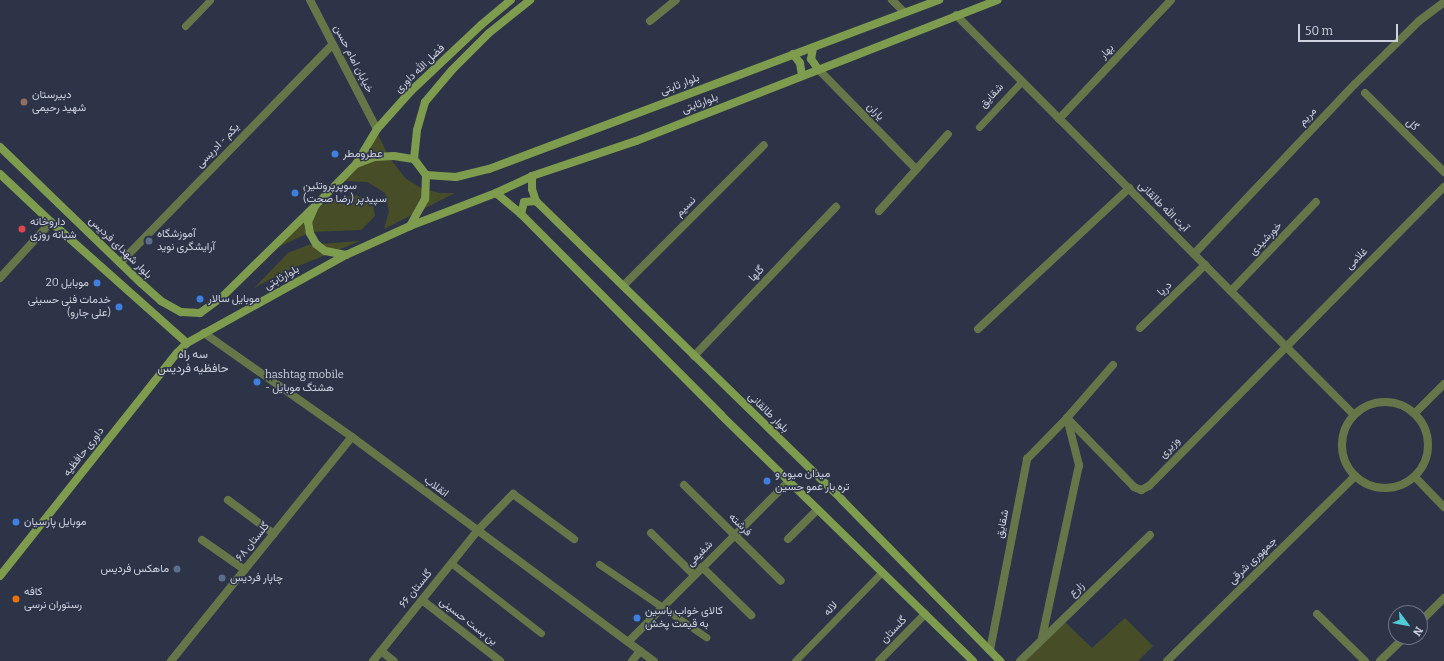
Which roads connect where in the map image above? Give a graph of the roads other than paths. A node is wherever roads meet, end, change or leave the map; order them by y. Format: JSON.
{"nodes":[{"id":1,"x":210,"y":0,"type":"edge"},
{"id":2,"x":310,"y":0,"type":"edge"},
{"id":3,"x":512,"y":0,"type":"edge"},
{"id":4,"x":530,"y":0,"type":"edge"},
{"id":5,"x":676,"y":0,"type":"edge"},
{"id":6,"x":892,"y":0,"type":"edge"},
{"id":7,"x":939,"y":0,"type":"edge"},
{"id":8,"x":997,"y":0,"type":"edge"},
{"id":9,"x":1171,"y":0,"type":"edge"},
{"id":10,"x":1444,"y":2,"type":"edge"},
{"id":11,"x":904,"y":12,"type":"junction"},
{"id":12,"x":956,"y":15,"type":"junction"},
{"id":13,"x":650,"y":21,"type":"dead end"},
{"id":14,"x":185,"y":26,"type":"dead end"},
{"id":15,"x":333,"y":44,"type":"junction"},
{"id":16,"x":813,"y":48,"type":"junction"},
{"id":17,"x":793,"y":54,"type":"junction"},
{"id":18,"x":818,"y":69,"type":"junction"},
{"id":19,"x":802,"y":75,"type":"junction"},
{"id":20,"x":1022,"y":81,"type":"junction"},
{"id":21,"x":1365,"y":93,"type":"dead end"},
{"id":22,"x":1060,"y":119,"type":"junction"},
{"id":23,"x":979,"y":127,"type":"dead end"},
{"id":24,"x":377,"y":129,"type":"junction"},
{"id":25,"x":948,"y":134,"type":"dead end"},
{"id":26,"x":764,"y":145,"type":"dead end"},
{"id":27,"x":0,"y":147,"type":"edge"},
{"id":28,"x":414,"y":159,"type":"junction"},
{"id":29,"x":356,"y":164,"type":"junction"},
{"id":30,"x":916,"y":169,"type":"junction"},
{"id":31,"x":1444,"y":172,"type":"edge"},
{"id":32,"x":0,"y":174,"type":"edge"},
{"id":33,"x":426,"y":175,"type":"junction"},
{"id":34,"x":532,"y":176,"type":"junction"},
{"id":35,"x":1444,"y":187,"type":"edge"},
{"id":36,"x":1129,"y":188,"type":"junction"},
{"id":37,"x":496,"y":193,"type":"junction"},
{"id":38,"x":536,"y":201,"type":"junction"},
{"id":39,"x":1316,"y":202,"type":"dead end"},
{"id":40,"x":315,"y":206,"type":"junction"},
{"id":41,"x":836,"y":207,"type":"dead end"},
{"id":42,"x":879,"y":211,"type":"dead end"},
{"id":43,"x":521,"y":214,"type":"junction"},
{"id":44,"x":51,"y":222,"type":"junction"},
{"id":45,"x":410,"y":226,"type":"junction"},
{"id":46,"x":1194,"y":254,"type":"junction"},
{"id":47,"x":346,"y":255,"type":"junction"},
{"id":48,"x":120,"y":263,"type":"junction"},
{"id":49,"x":1205,"y":265,"type":"junction"},
{"id":50,"x":0,"y":278,"type":"edge"},
{"id":51,"x":623,"y":286,"type":"junction"},
{"id":52,"x":1231,"y":291,"type":"junction"},
{"id":53,"x":1140,"y":328,"type":"dead end"},
{"id":54,"x":978,"y":329,"type":"dead end"},
{"id":55,"x":204,"y":333,"type":"junction"},
{"id":56,"x":187,"y":343,"type":"junction"},
{"id":57,"x":1286,"y":346,"type":"junction"},
{"id":58,"x":694,"y":356,"type":"junction"},
{"id":59,"x":1113,"y":365,"type":"dead end"},
{"id":60,"x":1444,"y":384,"type":"edge"},
{"id":61,"x":1415,"y":413,"type":"junction"},
{"id":62,"x":1354,"y":415,"type":"junction"},
{"id":63,"x":1067,"y":418,"type":"junction"},
{"id":64,"x":352,"y":437,"type":"junction"},
{"id":65,"x":1355,"y":476,"type":"junction"},
{"id":66,"x":1415,"y":477,"type":"junction"},
{"id":67,"x":789,"y":480,"type":"junction"},
{"id":68,"x":684,"y":485,"type":"dead end"},
{"id":69,"x":228,"y":500,"type":"dead end"},
{"id":70,"x":1444,"y":506,"type":"edge"},
{"id":71,"x":818,"y":509,"type":"junction"},
{"id":72,"x":476,"y":531,"type":"junction"},
{"id":73,"x":651,"y":533,"type":"dead end"},
{"id":74,"x":274,"y":534,"type":"junction"},
{"id":75,"x":734,"y":535,"type":"junction"},
{"id":76,"x":1150,"y":535,"type":"dead end"},
{"id":77,"x":574,"y":539,"type":"dead end"},
{"id":78,"x":202,"y":540,"type":"dead end"},
{"id":79,"x":788,"y":540,"type":"dead end"},
{"id":80,"x":451,"y":563,"type":"junction"},
{"id":81,"x":599,"y":564,"type":"dead end"},
{"id":82,"x":702,"y":567,"type":"junction"},
{"id":83,"x":244,"y":570,"type":"junction"},
{"id":84,"x":882,"y":572,"type":"junction"},
{"id":85,"x":694,"y":575,"type":"junction"},
{"id":86,"x":0,"y":576,"type":"edge"},
{"id":87,"x":781,"y":581,"type":"dead end"},
{"id":88,"x":1444,"y":598,"type":"edge"},
{"id":89,"x":422,"y":600,"type":"junction"},
{"id":90,"x":662,"y":607,"type":"junction"},
{"id":91,"x":925,"y":614,"type":"junction"},
{"id":92,"x":1317,"y":614,"type":"dead end"},
{"id":93,"x":1428,"y":614,"type":"edge"},
{"id":94,"x":751,"y":615,"type":"dead end"},
{"id":95,"x":541,"y":633,"type":"dead end"},
{"id":96,"x":706,"y":637,"type":"dead end"},
{"id":97,"x":1042,"y":638,"type":"junction"},
{"id":98,"x":628,"y":642,"type":"junction"},
{"id":99,"x":1397,"y":645,"type":"edge"},
{"id":100,"x":990,"y":650,"type":"junction"},
{"id":101,"x":381,"y":651,"type":"junction"},
{"id":102,"x":640,"y":651,"type":"junction"},
{"id":103,"x":171,"y":661,"type":"edge"},
{"id":104,"x":373,"y":661,"type":"edge"},
{"id":105,"x":394,"y":661,"type":"edge"},
{"id":106,"x":500,"y":661,"type":"edge"},
{"id":107,"x":632,"y":661,"type":"edge"},
{"id":108,"x":654,"y":661,"type":"edge"},
{"id":109,"x":795,"y":661,"type":"edge"},
{"id":110,"x":878,"y":661,"type":"edge"},
{"id":111,"x":973,"y":661,"type":"edge"},
{"id":112,"x":1000,"y":661,"type":"edge"},
{"id":113,"x":1020,"y":661,"type":"edge"},
{"id":114,"x":1167,"y":661,"type":"edge"},
{"id":115,"x":1365,"y":661,"type":"edge"},
{"id":116,"x":1380,"y":661,"type":"edge"}],
"edges":[{"from":1,"to":14,"type":"lane"},
{"from":2,"to":15,"type":"street","name":"خیابان امام حسن"},
{"from":3,"to":24,"type":"main road","name":"فضل الله داوری"},
{"from":4,"to":28,"type":"main road","name":"فضل الله داوری"},
{"from":5,"to":13,"type":"street"},
{"from":6,"to":11,"type":"street"},
{"from":7,"to":11,"type":"main road","name":"بلوار ثابتی"},
{"from":8,"to":12,"type":"main road","name":"بلوارثابتی"},
{"from":9,"to":22,"type":"street","name":"بهار"},
{"from":10,"to":46,"type":"street","name":"مریم"},
{"from":11,"to":16,"type":"main road","name":"بلوار ثابتی"},
{"from":12,"to":18,"type":"main road","name":"بلوارثابتی"},
{"from":12,"to":20,"type":"street","name":"آیت الله طالقانی"},
{"from":15,"to":24,"type":"street","name":"خیابان امام حسن"},
{"from":15,"to":48,"type":"street","name":"یکم - ادریسی"},
{"from":16,"to":17,"type":"main road","name":"بلوار ثابتی"},
{"from":16,"to":18,"type":"main road"},
{"from":17,"to":19,"type":"main road"},
{"from":17,"to":33,"type":"main road","name":"بلوار ثابتی"},
{"from":18,"to":19,"type":"main road","name":"بلوارثابتی"},
{"from":18,"to":30,"type":"street","name":"یاران"},
{"from":19,"to":34,"type":"main road","name":"بلوارثابتی"},
{"from":20,"to":22,"type":"street","name":"آیت الله طالقانی"},
{"from":20,"to":23,"type":"lane","name":"شقایق"},
{"from":21,"to":31,"type":"street","name":"گل"},
{"from":22,"to":36,"type":"street","name":"آیت الله طالقانی"},
{"from":24,"to":29,"type":"main road","name":"فضل الله داوری"},
{"from":25,"to":30,"type":"street"},
{"from":26,"to":51,"type":"street","name":"نسیم"},
{"from":27,"to":48,"type":"main road","name":"بلوار شهدای فردیس"},
{"from":28,"to":29,"type":"main road"},
{"from":28,"to":33,"type":"main road"},
{"from":29,"to":40,"type":"main road"},
{"from":30,"to":42,"type":"street"},
{"from":32,"to":44,"type":"main road"},
{"from":33,"to":45,"type":"main road"},
{"from":34,"to":37,"type":"main road","name":"بلوارثابتی"},
{"from":34,"to":38,"type":"main road"},
{"from":35,"to":57,"type":"street","name":"غلامی"},
{"from":36,"to":46,"type":"street","name":"آیت الله طالقانی"},
{"from":36,"to":54,"type":"street"},
{"from":37,"to":43,"type":"main road"},
{"from":37,"to":45,"type":"main road","name":"بلوارثابتی"},
{"from":38,"to":43,"type":"main road"},
{"from":38,"to":51,"type":"main road","name":"بلوار طالقانی"},
{"from":39,"to":52,"type":"street","name":"خورشیدی"},
{"from":40,"to":47,"type":"main road"},
{"from":40,"to":48,"type":"main road","name":"بلوار شهدای فردیس"},
{"from":41,"to":58,"type":"street","name":"گلها"},
{"from":43,"to":67,"type":"main road"},
{"from":44,"to":50,"type":"street"},
{"from":44,"to":56,"type":"main road"},
{"from":45,"to":47,"type":"main road"},
{"from":46,"to":49,"type":"street","name":"آیت الله طالقانی"},
{"from":47,"to":55,"type":"main road","name":"بلوارثابتی"},
{"from":49,"to":52,"type":"street","name":"آیت الله طالقانی"},
{"from":49,"to":53,"type":"street","name":"دریا"},
{"from":51,"to":58,"type":"main road","name":"بلوار طالقانی"},
{"from":52,"to":57,"type":"street","name":"آیت الله طالقانی"},
{"from":55,"to":56,"type":"main road","name":"بلوارثابتی"},
{"from":55,"to":64,"type":"street","name":"انقلاب"},
{"from":56,"to":86,"type":"main road","name":"داوری حافظیه"},
{"from":57,"to":62,"type":"street","name":"آیت الله طالقانی"},
{"from":57,"to":63,"type":"street","name":"وزیری"},
{"from":58,"to":100,"type":"main road","name":"بلوار طالقانی"},
{"from":59,"to":63,"type":"street","name":"شقایق"},
{"from":60,"to":61,"type":"street"},
{"from":61,"to":62,"type":"street"},
{"from":61,"to":66,"type":"street"},
{"from":62,"to":65,"type":"street"},
{"from":63,"to":97,"type":"street"},
{"from":63,"to":100,"type":"street","name":"شقایق"},
{"from":64,"to":72,"type":"street","name":"انقلاب"},
{"from":64,"to":74,"type":"street","name":"گلستان ۶۸"},
{"from":65,"to":66,"type":"street"},
{"from":65,"to":114,"type":"street","name":"جمهوری شرقی"},
{"from":66,"to":70,"type":"street"},
{"from":67,"to":71,"type":"main road"},
{"from":67,"to":75,"type":"street","name":"شفیعی"},
{"from":68,"to":75,"type":"street","name":"فرشته"},
{"from":69,"to":74,"type":"street"},
{"from":71,"to":79,"type":"street"},
{"from":71,"to":84,"type":"main road"},
{"from":72,"to":77,"type":"street","name":"گلستان ۶۶"},
{"from":72,"to":80,"type":"street","name":"گلستان ۶۶"},
{"from":72,"to":98,"type":"street","name":"انقلاب"},
{"from":73,"to":85,"type":"street"},
{"from":74,"to":83,"type":"street","name":"گلستان ۶۸"},
{"from":75,"to":82,"type":"street","name":"شفیعی"},
{"from":75,"to":87,"type":"street","name":"فرشته"},
{"from":76,"to":97,"type":"street","name":"زارع"},
{"from":78,"to":83,"type":"street"},
{"from":80,"to":89,"type":"street","name":"گلستان ۶۶"},
{"from":80,"to":95,"type":"lane"},
{"from":81,"to":90,"type":"lane"},
{"from":82,"to":85,"type":"street","name":"شفیعی"},
{"from":82,"to":94,"type":"street"},
{"from":83,"to":103,"type":"street","name":"گلستان ۶۸"},
{"from":84,"to":91,"type":"main road"},
{"from":84,"to":109,"type":"lane","name":"لاله"},
{"from":85,"to":90,"type":"street","name":"شفیعی"},
{"from":88,"to":93,"type":"street"},
{"from":89,"to":101,"type":"street","name":"گلستان ۶۶"},
{"from":89,"to":106,"type":"street","name":"بن بست حسینی"},
{"from":90,"to":96,"type":"lane"},
{"from":90,"to":98,"type":"street","name":"شفیعی"},
{"from":91,"to":110,"type":"street","name":"گلستان"},
{"from":91,"to":111,"type":"main road"},
{"from":92,"to":115,"type":"street"},
{"from":97,"to":113,"type":"street","name":"زارع"},
{"from":98,"to":102,"type":"street","name":"انقلاب"},
{"from":99,"to":116,"type":"street"},
{"from":100,"to":112,"type":"main road","name":"بلوار طالقانی"},
{"from":101,"to":104,"type":"street","name":"گلستان ۶۶"},
{"from":101,"to":105,"type":"street"},
{"from":102,"to":107,"type":"street"},
{"from":102,"to":108,"type":"street","name":"انقلاب"}]}
